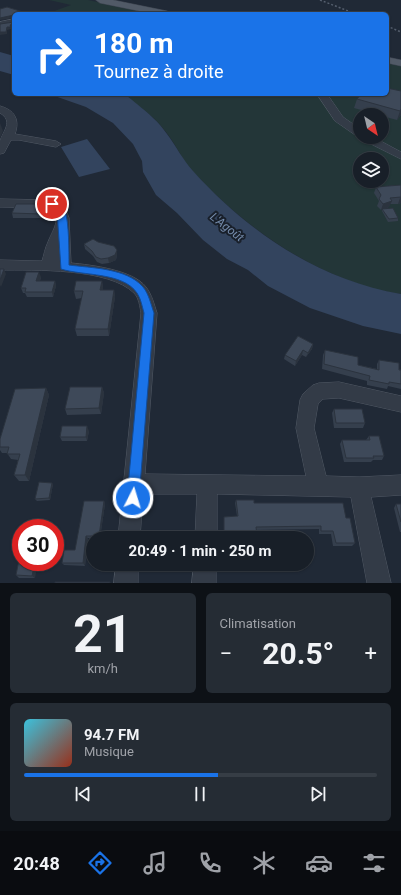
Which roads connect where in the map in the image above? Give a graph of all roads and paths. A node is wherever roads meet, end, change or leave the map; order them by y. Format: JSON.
{"nodes":[{"id":1,"x":100,"y":0,"type":"edge"},
{"id":2,"x":157,"y":12,"type":"edge"},
{"id":3,"x":12,"y":21,"type":"edge"},
{"id":4,"x":0,"y":24,"type":"edge"},
{"id":5,"x":389,"y":60,"type":"edge"},
{"id":6,"x":401,"y":63,"type":"edge"},
{"id":7,"x":323,"y":96,"type":"edge"},
{"id":8,"x":0,"y":109,"type":"edge"},
{"id":9,"x":353,"y":129,"type":"edge"},
{"id":10,"x":7,"y":137,"type":"junction"},
{"id":11,"x":56,"y":144,"type":"dead end"},
{"id":12,"x":378,"y":144,"type":"edge"},
{"id":13,"x":0,"y":151,"type":"edge"},
{"id":14,"x":401,"y":156,"type":"edge"},
{"id":15,"x":0,"y":203,"type":"edge"},
{"id":16,"x":62,"y":229,"type":"junction"},
{"id":17,"x":0,"y":265,"type":"edge"},
{"id":18,"x":47,"y":266,"type":"junction"},
{"id":19,"x":64,"y":267,"type":"junction"},
{"id":20,"x":401,"y":404,"type":"edge"},
{"id":21,"x":134,"y":484,"type":"junction"},
{"id":22,"x":207,"y":484,"type":"junction"},
{"id":23,"x":401,"y":485,"type":"edge"},
{"id":24,"x":318,"y":486,"type":"junction"},
{"id":25,"x":359,"y":487,"type":"junction"},
{"id":26,"x":131,"y":531,"type":"edge"},
{"id":27,"x":206,"y":531,"type":"edge"},
{"id":28,"x":127,"y":571,"type":"edge"},
{"id":29,"x":205,"y":571,"type":"edge"},
{"id":30,"x":126,"y":583,"type":"edge"},
{"id":31,"x":204,"y":583,"type":"edge"},
{"id":32,"x":379,"y":583,"type":"edge"}],
"edges":[{"from":1,"to":2,"type":"main road"},
{"from":3,"to":4,"type":"street"},
{"from":5,"to":6,"type":"main road"},
{"from":7,"to":9,"type":"street"},
{"from":8,"to":10,"type":"street"},
{"from":10,"to":11,"type":"street"},
{"from":10,"to":13,"type":"street"},
{"from":12,"to":14,"type":"street"},
{"from":15,"to":16,"type":"street"},
{"from":16,"to":18,"type":"street"},
{"from":16,"to":19,"type":"street"},
{"from":17,"to":18,"type":"street"},
{"from":18,"to":19,"type":"street"},
{"from":19,"to":21,"type":"street"},
{"from":20,"to":24,"type":"street"},
{"from":21,"to":22,"type":"street"},
{"from":21,"to":26,"type":"street"},
{"from":22,"to":24,"type":"street"},
{"from":22,"to":27,"type":"street"},
{"from":23,"to":25,"type":"street"},
{"from":24,"to":25,"type":"street"},
{"from":25,"to":32,"type":"street"},
{"from":28,"to":30,"type":"street"},
{"from":29,"to":31,"type":"street"}]}
